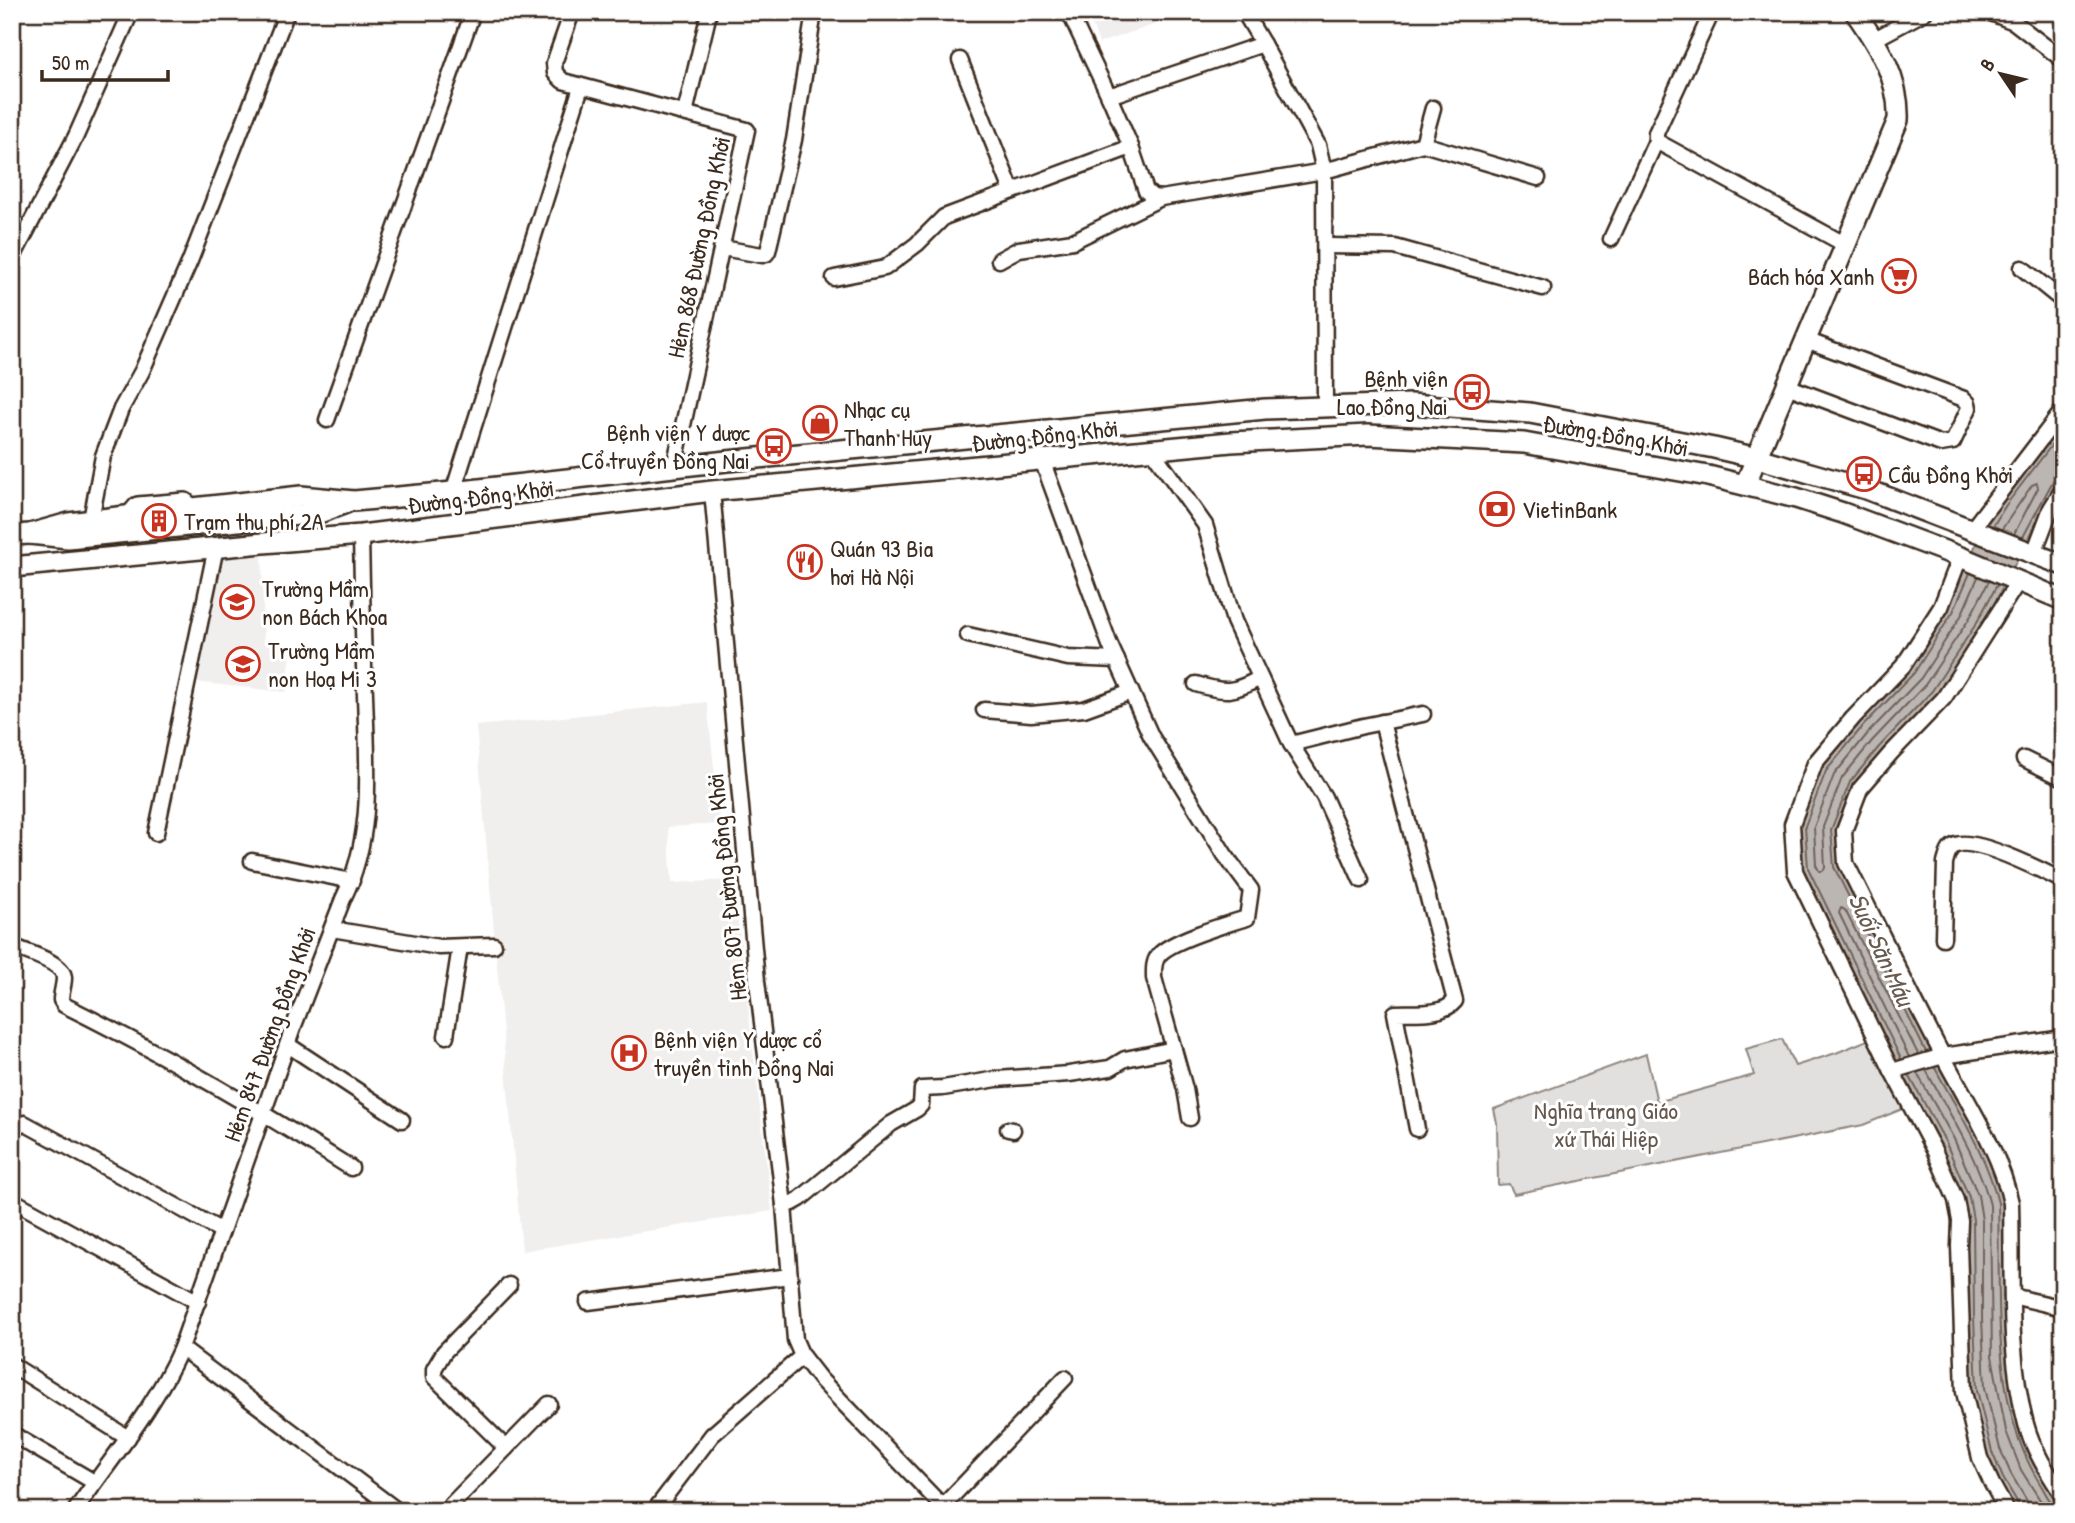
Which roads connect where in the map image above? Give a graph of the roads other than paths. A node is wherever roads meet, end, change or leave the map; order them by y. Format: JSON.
{"nodes":[{"id":1,"x":131,"y":12,"type":"edge"},
{"id":2,"x":287,"y":12,"type":"edge"},
{"id":3,"x":473,"y":12,"type":"edge"},
{"id":4,"x":572,"y":12,"type":"edge"},
{"id":5,"x":814,"y":12,"type":"edge"},
{"id":6,"x":1069,"y":12,"type":"edge"},
{"id":7,"x":1244,"y":12,"type":"edge"},
{"id":8,"x":1712,"y":12,"type":"edge"},
{"id":9,"x":1855,"y":12,"type":"edge"},
{"id":10,"x":1924,"y":12,"type":"edge"},
{"id":11,"x":1988,"y":12,"type":"edge"},
{"id":12,"x":709,"y":13,"type":"edge"},
{"id":13,"x":1874,"y":40,"type":"junction"},
{"id":14,"x":1264,"y":44,"type":"junction"},
{"id":15,"x":960,"y":60,"type":"dead end"},
{"id":16,"x":2063,"y":60,"type":"edge"},
{"id":17,"x":581,"y":87,"type":"junction"},
{"id":18,"x":1109,"y":96,"type":"junction"},
{"id":19,"x":1433,"y":108,"type":"dead end"},
{"id":20,"x":685,"y":113,"type":"junction"},
{"id":21,"x":1656,"y":141,"type":"junction"},
{"id":22,"x":1423,"y":144,"type":"junction"},
{"id":23,"x":1131,"y":147,"type":"junction"},
{"id":24,"x":1324,"y":171,"type":"junction"},
{"id":25,"x":1538,"y":178,"type":"dead end"},
{"id":26,"x":1012,"y":191,"type":"junction"},
{"id":27,"x":1161,"y":198,"type":"junction"},
{"id":28,"x":1611,"y":239,"type":"dead end"},
{"id":29,"x":1846,"y":245,"type":"junction"},
{"id":30,"x":1326,"y":246,"type":"junction"},
{"id":31,"x":722,"y":248,"type":"junction"},
{"id":32,"x":12,"y":259,"type":"edge"},
{"id":33,"x":999,"y":260,"type":"dead end"},
{"id":34,"x":2022,"y":268,"type":"dead end"},
{"id":35,"x":834,"y":278,"type":"dead end"},
{"id":36,"x":1543,"y":288,"type":"dead end"},
{"id":37,"x":2063,"y":301,"type":"edge"},
{"id":38,"x":1806,"y":341,"type":"junction"},
{"id":39,"x":1787,"y":386,"type":"junction"},
{"id":40,"x":1325,"y":407,"type":"junction"},
{"id":41,"x":2063,"y":410,"type":"edge"},
{"id":42,"x":327,"y":420,"type":"dead end"},
{"id":43,"x":1152,"y":449,"type":"junction"},
{"id":44,"x":1757,"y":458,"type":"junction"},
{"id":45,"x":1042,"y":460,"type":"junction"},
{"id":46,"x":711,"y":463,"type":"junction"},
{"id":47,"x":674,"y":467,"type":"junction"},
{"id":48,"x":1745,"y":485,"type":"junction"},
{"id":49,"x":2063,"y":489,"type":"edge"},
{"id":50,"x":712,"y":491,"type":"junction"},
{"id":51,"x":453,"y":492,"type":"junction"},
{"id":52,"x":354,"y":501,"type":"junction"},
{"id":53,"x":91,"y":520,"type":"junction"},
{"id":54,"x":1974,"y":529,"type":"junction"},
{"id":55,"x":21,"y":535,"type":"edge"},
{"id":56,"x":361,"y":536,"type":"junction"},
{"id":57,"x":216,"y":547,"type":"junction"},
{"id":58,"x":2032,"y":552,"type":"junction"},
{"id":59,"x":1961,"y":557,"type":"junction"},
{"id":60,"x":2063,"y":565,"type":"edge"},
{"id":61,"x":12,"y":567,"type":"edge"},
{"id":62,"x":2017,"y":581,"type":"junction"},
{"id":63,"x":2063,"y":600,"type":"edge"},
{"id":64,"x":968,"y":635,"type":"dead end"},
{"id":65,"x":1117,"y":660,"type":"junction"},
{"id":66,"x":1260,"y":678,"type":"junction"},
{"id":67,"x":1196,"y":684,"type":"dead end"},
{"id":68,"x":1131,"y":692,"type":"junction"},
{"id":69,"x":984,"y":710,"type":"dead end"},
{"id":70,"x":1423,"y":714,"type":"dead end"},
{"id":71,"x":1382,"y":722,"type":"junction"},
{"id":72,"x":1290,"y":744,"type":"junction"},
{"id":73,"x":2024,"y":759,"type":"dead end"},
{"id":74,"x":2063,"y":778,"type":"edge"},
{"id":75,"x":156,"y":833,"type":"dead end"},
{"id":76,"x":252,"y":861,"type":"dead end"},
{"id":77,"x":1361,"y":880,"type":"dead end"},
{"id":78,"x":352,"y":881,"type":"junction"},
{"id":79,"x":2063,"y":881,"type":"edge"},
{"id":80,"x":332,"y":929,"type":"junction"},
{"id":81,"x":1943,"y":938,"type":"dead end"},
{"id":82,"x":494,"y":945,"type":"dead end"},
{"id":83,"x":12,"y":946,"type":"edge"},
{"id":84,"x":460,"y":947,"type":"junction"},
{"id":85,"x":446,"y":1036,"type":"dead end"},
{"id":86,"x":2063,"y":1038,"type":"edge"},
{"id":87,"x":288,"y":1045,"type":"junction"},
{"id":88,"x":1174,"y":1049,"type":"junction"},
{"id":89,"x":1943,"y":1056,"type":"junction"},
{"id":90,"x":1892,"y":1071,"type":"junction"},
{"id":91,"x":264,"y":1113,"type":"junction"},
{"id":92,"x":1190,"y":1118,"type":"dead end"},
{"id":93,"x":402,"y":1120,"type":"dead end"},
{"id":94,"x":24,"y":1123,"type":"dead end"},
{"id":95,"x":1417,"y":1129,"type":"dead end"},
{"id":96,"x":351,"y":1168,"type":"dead end"},
{"id":97,"x":12,"y":1200,"type":"edge"},
{"id":98,"x":784,"y":1205,"type":"junction"},
{"id":99,"x":222,"y":1231,"type":"junction"},
{"id":100,"x":790,"y":1276,"type":"junction"},
{"id":101,"x":509,"y":1285,"type":"dead end"},
{"id":102,"x":2012,"y":1296,"type":"junction"},
{"id":103,"x":588,"y":1302,"type":"dead end"},
{"id":104,"x":198,"y":1303,"type":"junction"},
{"id":105,"x":2063,"y":1308,"type":"edge"},
{"id":106,"x":181,"y":1348,"type":"junction"},
{"id":107,"x":802,"y":1356,"type":"junction"},
{"id":108,"x":12,"y":1365,"type":"edge"},
{"id":109,"x":1065,"y":1378,"type":"dead end"},
{"id":110,"x":549,"y":1404,"type":"dead end"},
{"id":111,"x":12,"y":1434,"type":"edge"},
{"id":112,"x":128,"y":1438,"type":"junction"},
{"id":113,"x":506,"y":1448,"type":"junction"},
{"id":114,"x":94,"y":1482,"type":"junction"},
{"id":115,"x":2063,"y":1496,"type":"edge"},
{"id":116,"x":945,"y":1508,"type":"edge"},
{"id":117,"x":75,"y":1511,"type":"edge"},
{"id":118,"x":398,"y":1511,"type":"edge"},
{"id":119,"x":445,"y":1511,"type":"edge"},
{"id":120,"x":654,"y":1511,"type":"edge"},
{"id":121,"x":2007,"y":1511,"type":"edge"}],
"edges":[{"from":1,"to":32,"type":"street"},
{"from":2,"to":53,"type":"street"},
{"from":3,"to":42,"type":"street"},
{"from":4,"to":17,"type":"street","name":"Hẻm 868 Đường Đồng Khởi"},
{"from":5,"to":31,"type":"street"},
{"from":6,"to":18,"type":"street"},
{"from":7,"to":14,"type":"street"},
{"from":8,"to":21,"type":"street"},
{"from":9,"to":13,"type":"main road"},
{"from":10,"to":13,"type":"street"},
{"from":11,"to":16,"type":"street"},
{"from":12,"to":20,"type":"street"},
{"from":13,"to":29,"type":"main road"},
{"from":14,"to":18,"type":"street"},
{"from":14,"to":24,"type":"street"},
{"from":15,"to":26,"type":"street"},
{"from":17,"to":20,"type":"street","name":"Hẻm 868 Đường Đồng Khởi"},
{"from":17,"to":51,"type":"street"},
{"from":18,"to":23,"type":"street"},
{"from":19,"to":22,"type":"street"},
{"from":20,"to":31,"type":"street","name":"Hẻm 868 Đường Đồng Khởi"},
{"from":21,"to":28,"type":"street"},
{"from":21,"to":29,"type":"street"},
{"from":22,"to":24,"type":"street"},
{"from":22,"to":25,"type":"street"},
{"from":23,"to":26,"type":"street"},
{"from":23,"to":27,"type":"street"},
{"from":24,"to":27,"type":"street"},
{"from":24,"to":30,"type":"street"},
{"from":26,"to":35,"type":"street"},
{"from":27,"to":33,"type":"street"},
{"from":29,"to":38,"type":"main road"},
{"from":30,"to":36,"type":"street"},
{"from":30,"to":40,"type":"street"},
{"from":31,"to":47,"type":"street","name":"Hẻm 868 Đường Đồng Khởi"},
{"from":34,"to":37,"type":"street"},
{"from":38,"to":39,"type":"main road"},
{"from":38,"to":39,"type":"street"},
{"from":39,"to":44,"type":"main road"},
{"from":40,"to":44,"type":"main road","name":"Đường Đồng Khởi"},
{"from":40,"to":46,"type":"main road","name":"Đường Đồng Khởi"},
{"from":41,"to":54,"type":"street"},
{"from":43,"to":45,"type":"main road","name":"Đường Đồng Khởi"},
{"from":43,"to":48,"type":"main road","name":"Đường Đồng Khởi"},
{"from":43,"to":66,"type":"street"},
{"from":44,"to":48,"type":"main road"},
{"from":44,"to":54,"type":"main road","name":"Đường Đồng Khởi"},
{"from":45,"to":50,"type":"main road","name":"Đường Đồng Khởi"},
{"from":45,"to":65,"type":"street"},
{"from":46,"to":47,"type":"main road","name":"Đường Đồng Khởi"},
{"from":46,"to":50,"type":"main road"},
{"from":47,"to":51,"type":"main road","name":"Đường Đồng Khởi"},
{"from":48,"to":59,"type":"main road","name":"Đường Đồng Khởi"},
{"from":49,"to":58,"type":"street"},
{"from":50,"to":56,"type":"main road","name":"Đường Đồng Khởi"},
{"from":50,"to":98,"type":"street","name":"Hẻm 807 Đường Đồng Khởi"},
{"from":51,"to":52,"type":"main road","name":"Đường Đồng Khởi"},
{"from":52,"to":53,"type":"main road","name":"Đường Đồng Khởi"},
{"from":52,"to":55,"type":"main road","name":"Đường Đồng Khởi"},
{"from":53,"to":55,"type":"main road","name":"Đường Đồng Khởi"},
{"from":54,"to":58,"type":"main road","name":"Đường Đồng Khởi"},
{"from":56,"to":57,"type":"main road","name":"Đường Đồng Khởi"},
{"from":56,"to":78,"type":"street","name":"Hẻm 847 Đường Đồng Khởi"},
{"from":57,"to":61,"type":"main road","name":"Đường Đồng Khởi"},
{"from":57,"to":75,"type":"street"},
{"from":58,"to":60,"type":"main road","name":"Đường Đồng Khởi"},
{"from":59,"to":62,"type":"main road","name":"Đường Đồng Khởi"},
{"from":59,"to":90,"type":"street"},
{"from":62,"to":63,"type":"main road","name":"Đường Đồng Khởi"},
{"from":62,"to":89,"type":"street"},
{"from":64,"to":65,"type":"street"},
{"from":65,"to":68,"type":"street"},
{"from":66,"to":67,"type":"street"},
{"from":66,"to":72,"type":"street"},
{"from":68,"to":69,"type":"street"},
{"from":68,"to":88,"type":"street"},
{"from":70,"to":71,"type":"street"},
{"from":71,"to":72,"type":"street"},
{"from":71,"to":95,"type":"street"},
{"from":72,"to":77,"type":"street"},
{"from":73,"to":74,"type":"street"},
{"from":76,"to":78,"type":"street"},
{"from":78,"to":80,"type":"street","name":"Hẻm 847 Đường Đồng Khởi"},
{"from":79,"to":81,"type":"street"},
{"from":80,"to":84,"type":"street"},
{"from":80,"to":87,"type":"street","name":"Hẻm 847 Đường Đồng Khởi"},
{"from":82,"to":84,"type":"street"},
{"from":83,"to":91,"type":"street"},
{"from":84,"to":85,"type":"street"},
{"from":86,"to":89,"type":"street"},
{"from":87,"to":91,"type":"street","name":"Hẻm 847 Đường Đồng Khởi"},
{"from":87,"to":93,"type":"street"},
{"from":88,"to":92,"type":"street"},
{"from":88,"to":98,"type":"street"},
{"from":89,"to":90,"type":"street"},
{"from":89,"to":102,"type":"street"},
{"from":90,"to":121,"type":"street"},
{"from":91,"to":96,"type":"street"},
{"from":91,"to":99,"type":"street","name":"Hẻm 847 Đường Đồng Khởi"},
{"from":94,"to":99,"type":"street"},
{"from":97,"to":104,"type":"street"},
{"from":98,"to":100,"type":"street","name":"Hẻm 807 Đường Đồng Khởi"},
{"from":99,"to":104,"type":"street","name":"Hẻm 847 Đường Đồng Khởi"},
{"from":100,"to":103,"type":"street"},
{"from":100,"to":107,"type":"street","name":"Hẻm 807 Đường Đồng Khởi"},
{"from":101,"to":113,"type":"street"},
{"from":102,"to":105,"type":"street"},
{"from":102,"to":115,"type":"street"},
{"from":104,"to":106,"type":"street","name":"Hẻm 847 Đường Đồng Khởi"},
{"from":106,"to":112,"type":"street","name":"Hẻm 847 Đường Đồng Khởi"},
{"from":106,"to":118,"type":"street"},
{"from":107,"to":116,"type":"street"},
{"from":107,"to":120,"type":"street"},
{"from":108,"to":112,"type":"street"},
{"from":109,"to":116,"type":"street"},
{"from":110,"to":113,"type":"street"},
{"from":111,"to":114,"type":"street"},
{"from":112,"to":114,"type":"street","name":"Hẻm 847 Đường Đồng Khởi"},
{"from":113,"to":119,"type":"street"},
{"from":114,"to":117,"type":"street","name":"Hẻm 847 Đường Đồng Khởi"}]}
